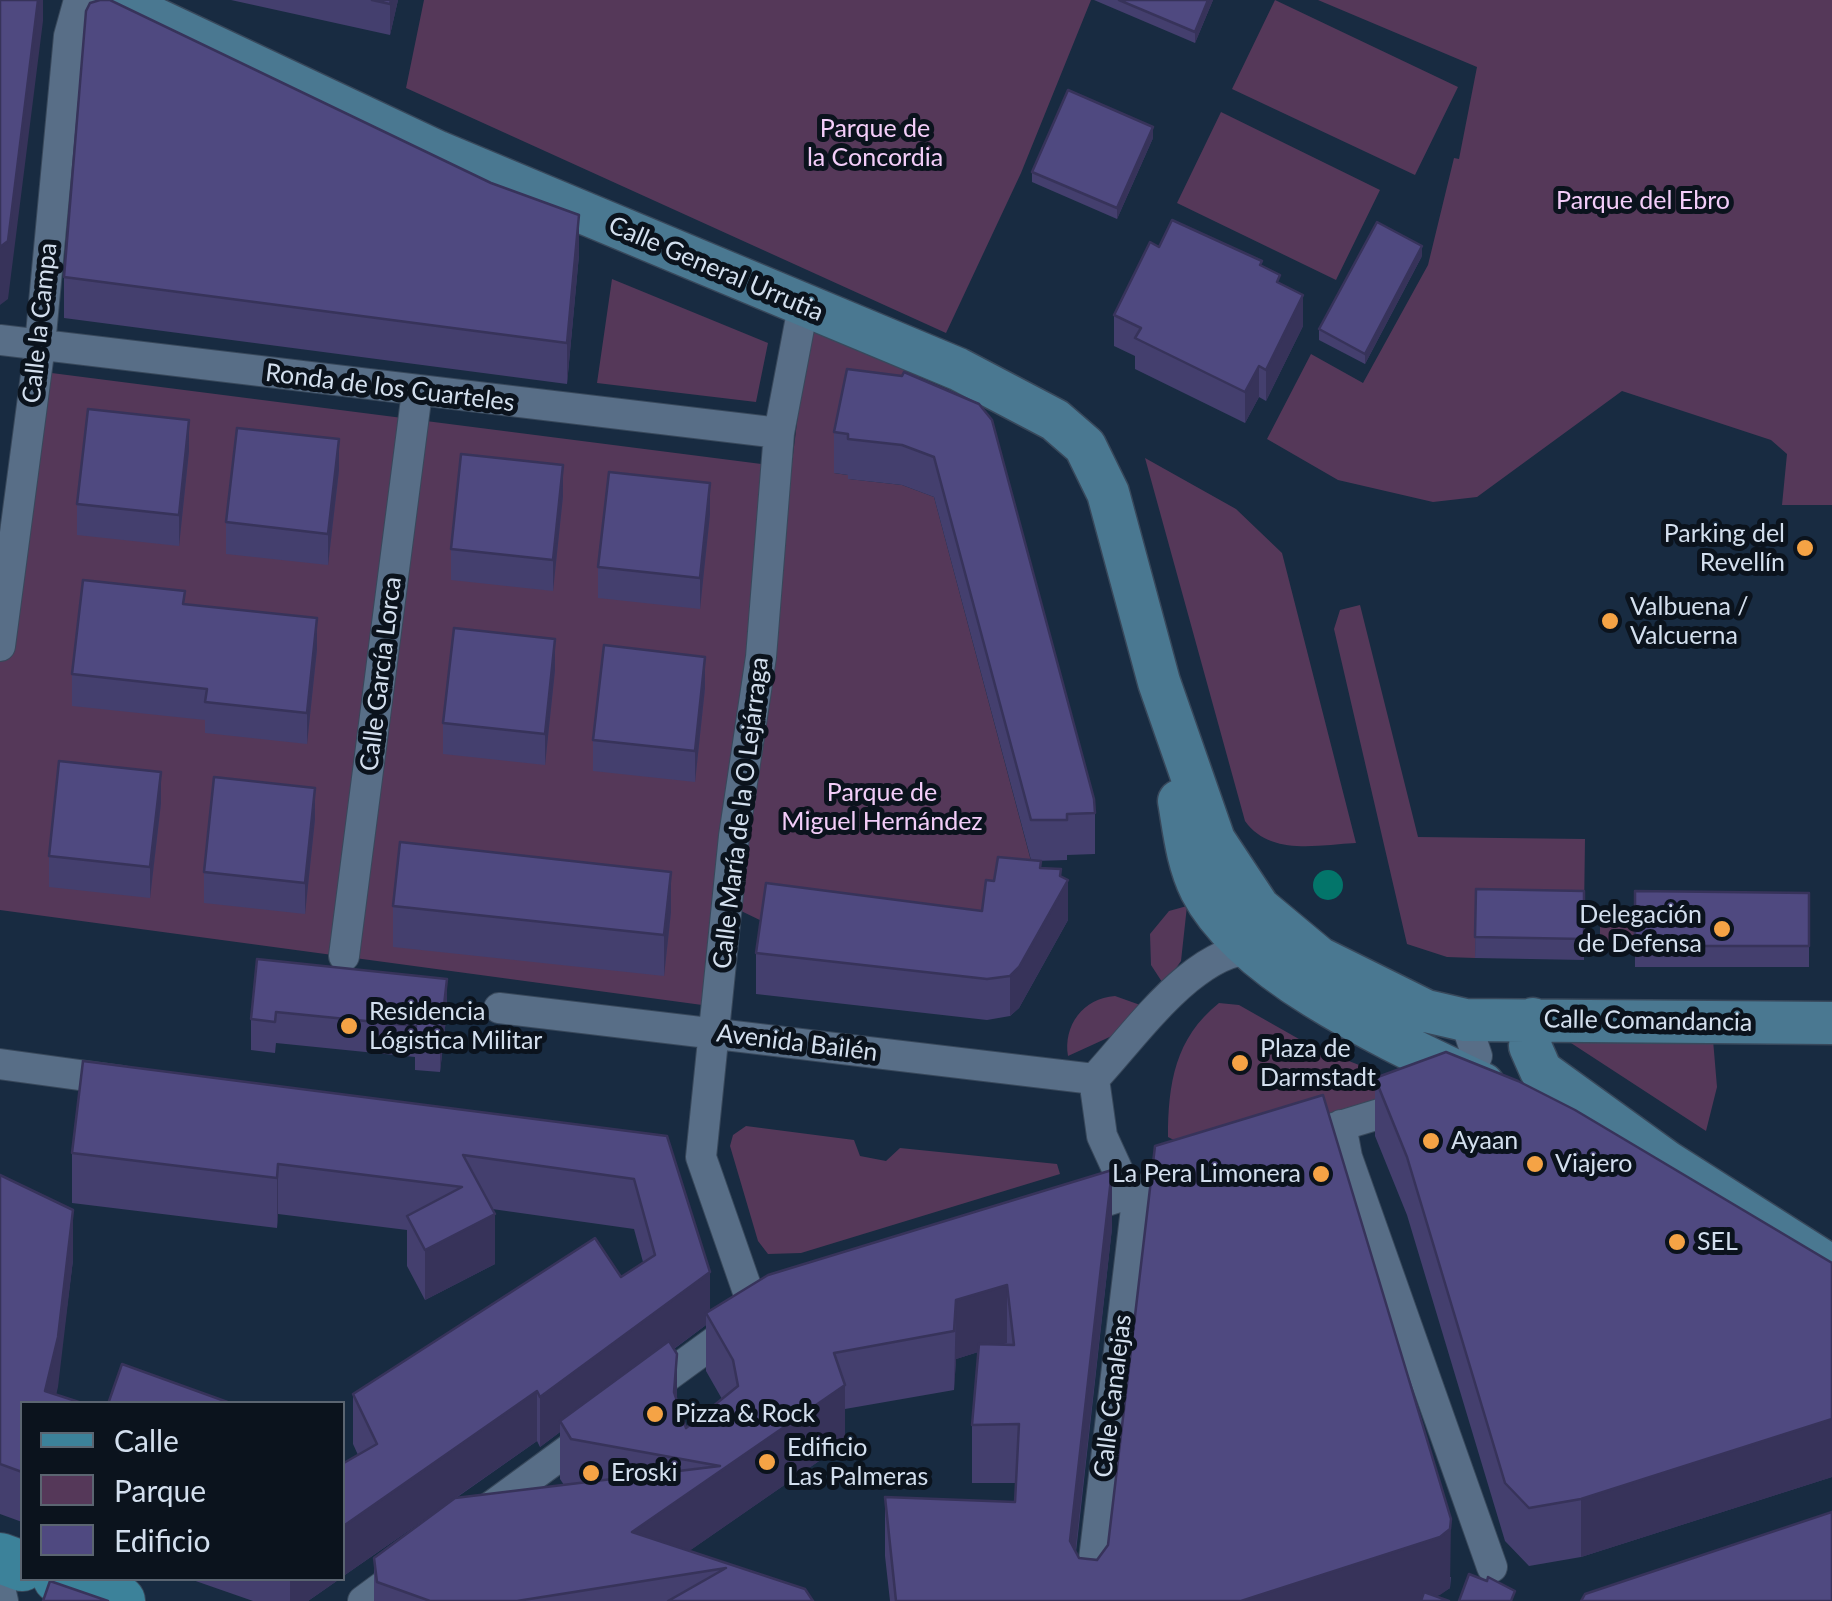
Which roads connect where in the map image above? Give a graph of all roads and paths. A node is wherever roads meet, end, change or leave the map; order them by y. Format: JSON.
{"nodes":[{"id":1,"x":78,"y":0,"type":"edge"},
{"id":2,"x":115,"y":0,"type":"edge"},
{"id":3,"x":803,"y":306,"type":"junction"},
{"id":4,"x":0,"y":340,"type":"edge"},
{"id":5,"x":40,"y":345,"type":"junction"},
{"id":6,"x":418,"y":392,"type":"junction"},
{"id":7,"x":780,"y":434,"type":"junction"},
{"id":8,"x":0,"y":646,"type":"edge"},
{"id":9,"x":1159,"y":682,"type":"junction"},
{"id":10,"x":1202,"y":892,"type":"junction"},
{"id":11,"x":1254,"y":927,"type":"junction"},
{"id":12,"x":344,"y":956,"type":"dead end"},
{"id":13,"x":1205,"y":962,"type":"junction"},
{"id":14,"x":499,"y":1008,"type":"dead end"},
{"id":15,"x":1533,"y":1019,"type":"junction"},
{"id":16,"x":1465,"y":1020,"type":"junction"},
{"id":17,"x":1832,"y":1023,"type":"edge"},
{"id":18,"x":714,"y":1033,"type":"junction"},
{"id":19,"x":0,"y":1064,"type":"edge"},
{"id":20,"x":1468,"y":1077,"type":"junction"},
{"id":21,"x":1094,"y":1079,"type":"junction"},
{"id":22,"x":155,"y":1086,"type":"edge"},
{"id":23,"x":1341,"y":1125,"type":"junction"},
{"id":24,"x":1267,"y":1149,"type":"edge"},
{"id":25,"x":664,"y":1153,"type":"edge"},
{"id":26,"x":700,"y":1157,"type":"junction"},
{"id":27,"x":1666,"y":1162,"type":"junction"},
{"id":28,"x":1212,"y":1168,"type":"edge"},
{"id":29,"x":1133,"y":1194,"type":"junction"},
{"id":30,"x":1053,"y":1218,"type":"edge"},
{"id":31,"x":1832,"y":1267,"type":"edge"},
{"id":32,"x":790,"y":1298,"type":"edge"},
{"id":33,"x":755,"y":1312,"type":"junction"},
{"id":34,"x":1492,"y":1567,"type":"dead end"},
{"id":35,"x":66,"y":1581,"type":"edge"},
{"id":36,"x":0,"y":1588,"type":"edge"},
{"id":37,"x":3,"y":1601,"type":"edge"},
{"id":38,"x":120,"y":1601,"type":"edge"},
{"id":39,"x":363,"y":1601,"type":"edge"},
{"id":40,"x":1089,"y":1601,"type":"edge"}],
"edges":[{"from":1,"to":5,"type":"street","name":"Calle la Campa"},
{"from":2,"to":3,"type":"main road","name":"Calle General Urrutia"},
{"from":3,"to":7,"type":"street","name":"Calle María de la O Lejárraga"},
{"from":3,"to":9,"type":"main road","name":"Calle General Urrutia"},
{"from":4,"to":5,"type":"street","name":"Ronda de los Cuarteles"},
{"from":5,"to":6,"type":"street","name":"Ronda de los Cuarteles"},
{"from":5,"to":8,"type":"street","name":"Calle la Campa"},
{"from":6,"to":7,"type":"street","name":"Ronda de los Cuarteles"},
{"from":6,"to":12,"type":"street","name":"Calle García Lorca"},
{"from":7,"to":18,"type":"street","name":"Calle María de la O Lejárraga"},
{"from":9,"to":10,"type":"main road","name":"Calle General Urrutia"},
{"from":9,"to":11,"type":"main road","name":"Calle General Urrutia"},
{"from":10,"to":11,"type":"main road","name":"Calle General Urrutia"},
{"from":10,"to":13,"type":"street"},
{"from":11,"to":13,"type":"street"},
{"from":11,"to":16,"type":"main road"},
{"from":11,"to":20,"type":"main road"},
{"from":13,"to":21,"type":"street"},
{"from":14,"to":18,"type":"street","name":"Avenida Bailén"},
{"from":15,"to":16,"type":"main road","name":"Calle Comandancia"},
{"from":15,"to":17,"type":"main road","name":"Calle Comandancia"},
{"from":15,"to":27,"type":"main road"},
{"from":16,"to":20,"type":"street"},
{"from":18,"to":21,"type":"street","name":"Avenida Bailén"},
{"from":18,"to":26,"type":"street","name":"Calle María de la O Lejárraga"},
{"from":19,"to":22,"type":"street"},
{"from":20,"to":23,"type":"street"},
{"from":20,"to":27,"type":"main road"},
{"from":21,"to":29,"type":"street"},
{"from":23,"to":24,"type":"street"},
{"from":23,"to":34,"type":"street"},
{"from":25,"to":26,"type":"street"},
{"from":26,"to":33,"type":"street","name":"Calle María de la O Lejárraga"},
{"from":27,"to":31,"type":"main road"},
{"from":28,"to":29,"type":"street"},
{"from":29,"to":30,"type":"street"},
{"from":29,"to":40,"type":"street","name":"Calle Canalejas"},
{"from":32,"to":33,"type":"street"},
{"from":33,"to":39,"type":"street"},
{"from":35,"to":38,"type":"main road"},
{"from":36,"to":37,"type":"street"}]}
